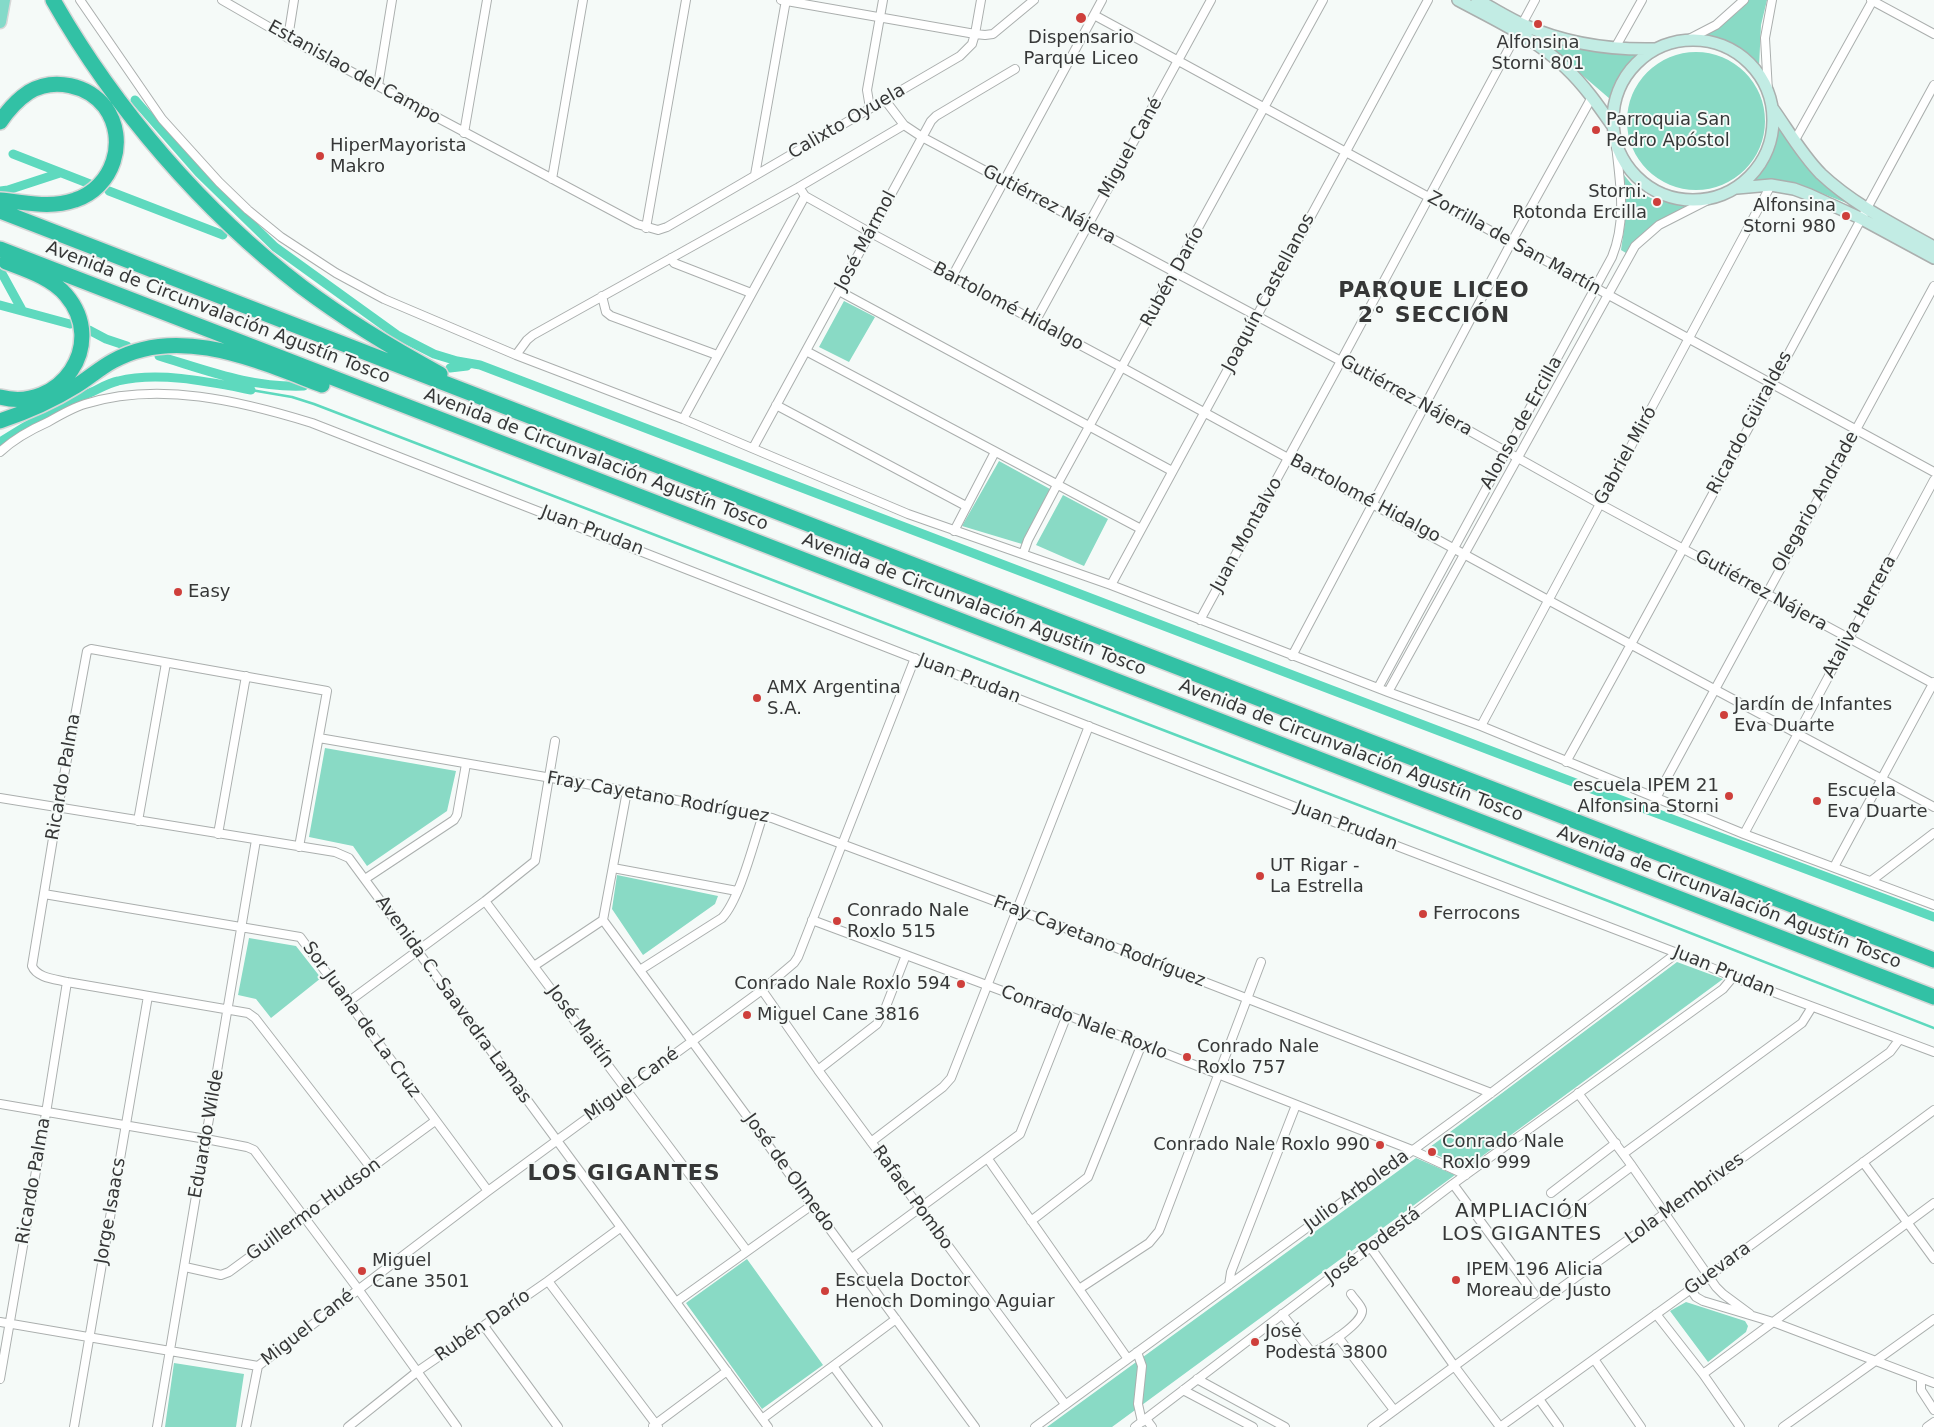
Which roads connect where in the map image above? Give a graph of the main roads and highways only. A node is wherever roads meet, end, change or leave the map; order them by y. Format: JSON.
{"nodes":[{"id":1,"x":4,"y":0,"type":"edge"},
{"id":2,"x":53,"y":0,"type":"edge"},
{"id":3,"x":0,"y":22,"type":"edge"},
{"id":4,"x":0,"y":122,"type":"edge"},
{"id":5,"x":0,"y":200,"type":"edge"},
{"id":6,"x":0,"y":211,"type":"edge"},
{"id":7,"x":0,"y":249,"type":"edge"},
{"id":8,"x":0,"y":260,"type":"edge"},
{"id":9,"x":0,"y":397,"type":"edge"},
{"id":10,"x":487,"y":401,"type":"junction"},
{"id":11,"x":423,"y":413,"type":"junction"},
{"id":12,"x":0,"y":421,"type":"edge"},
{"id":13,"x":1934,"y":960,"type":"edge"},
{"id":14,"x":1934,"y":997,"type":"edge"}],
"edges":[{"from":1,"to":3,"type":"main road"},
{"from":2,"to":10,"type":"highway"},
{"from":4,"to":5,"type":"highway"},
{"from":6,"to":10,"type":"highway","name":"Avenida de Circunvalación Agustín Tosco"},
{"from":7,"to":11,"type":"highway","name":"Avenida de Circunvalación Agustín Tosco"},
{"from":8,"to":9,"type":"highway"},
{"from":10,"to":13,"type":"highway","name":"Avenida de Circunvalación Agustín Tosco"},
{"from":11,"to":12,"type":"highway"},
{"from":11,"to":14,"type":"highway","name":"Avenida de Circunvalación Agustín Tosco"}]}
